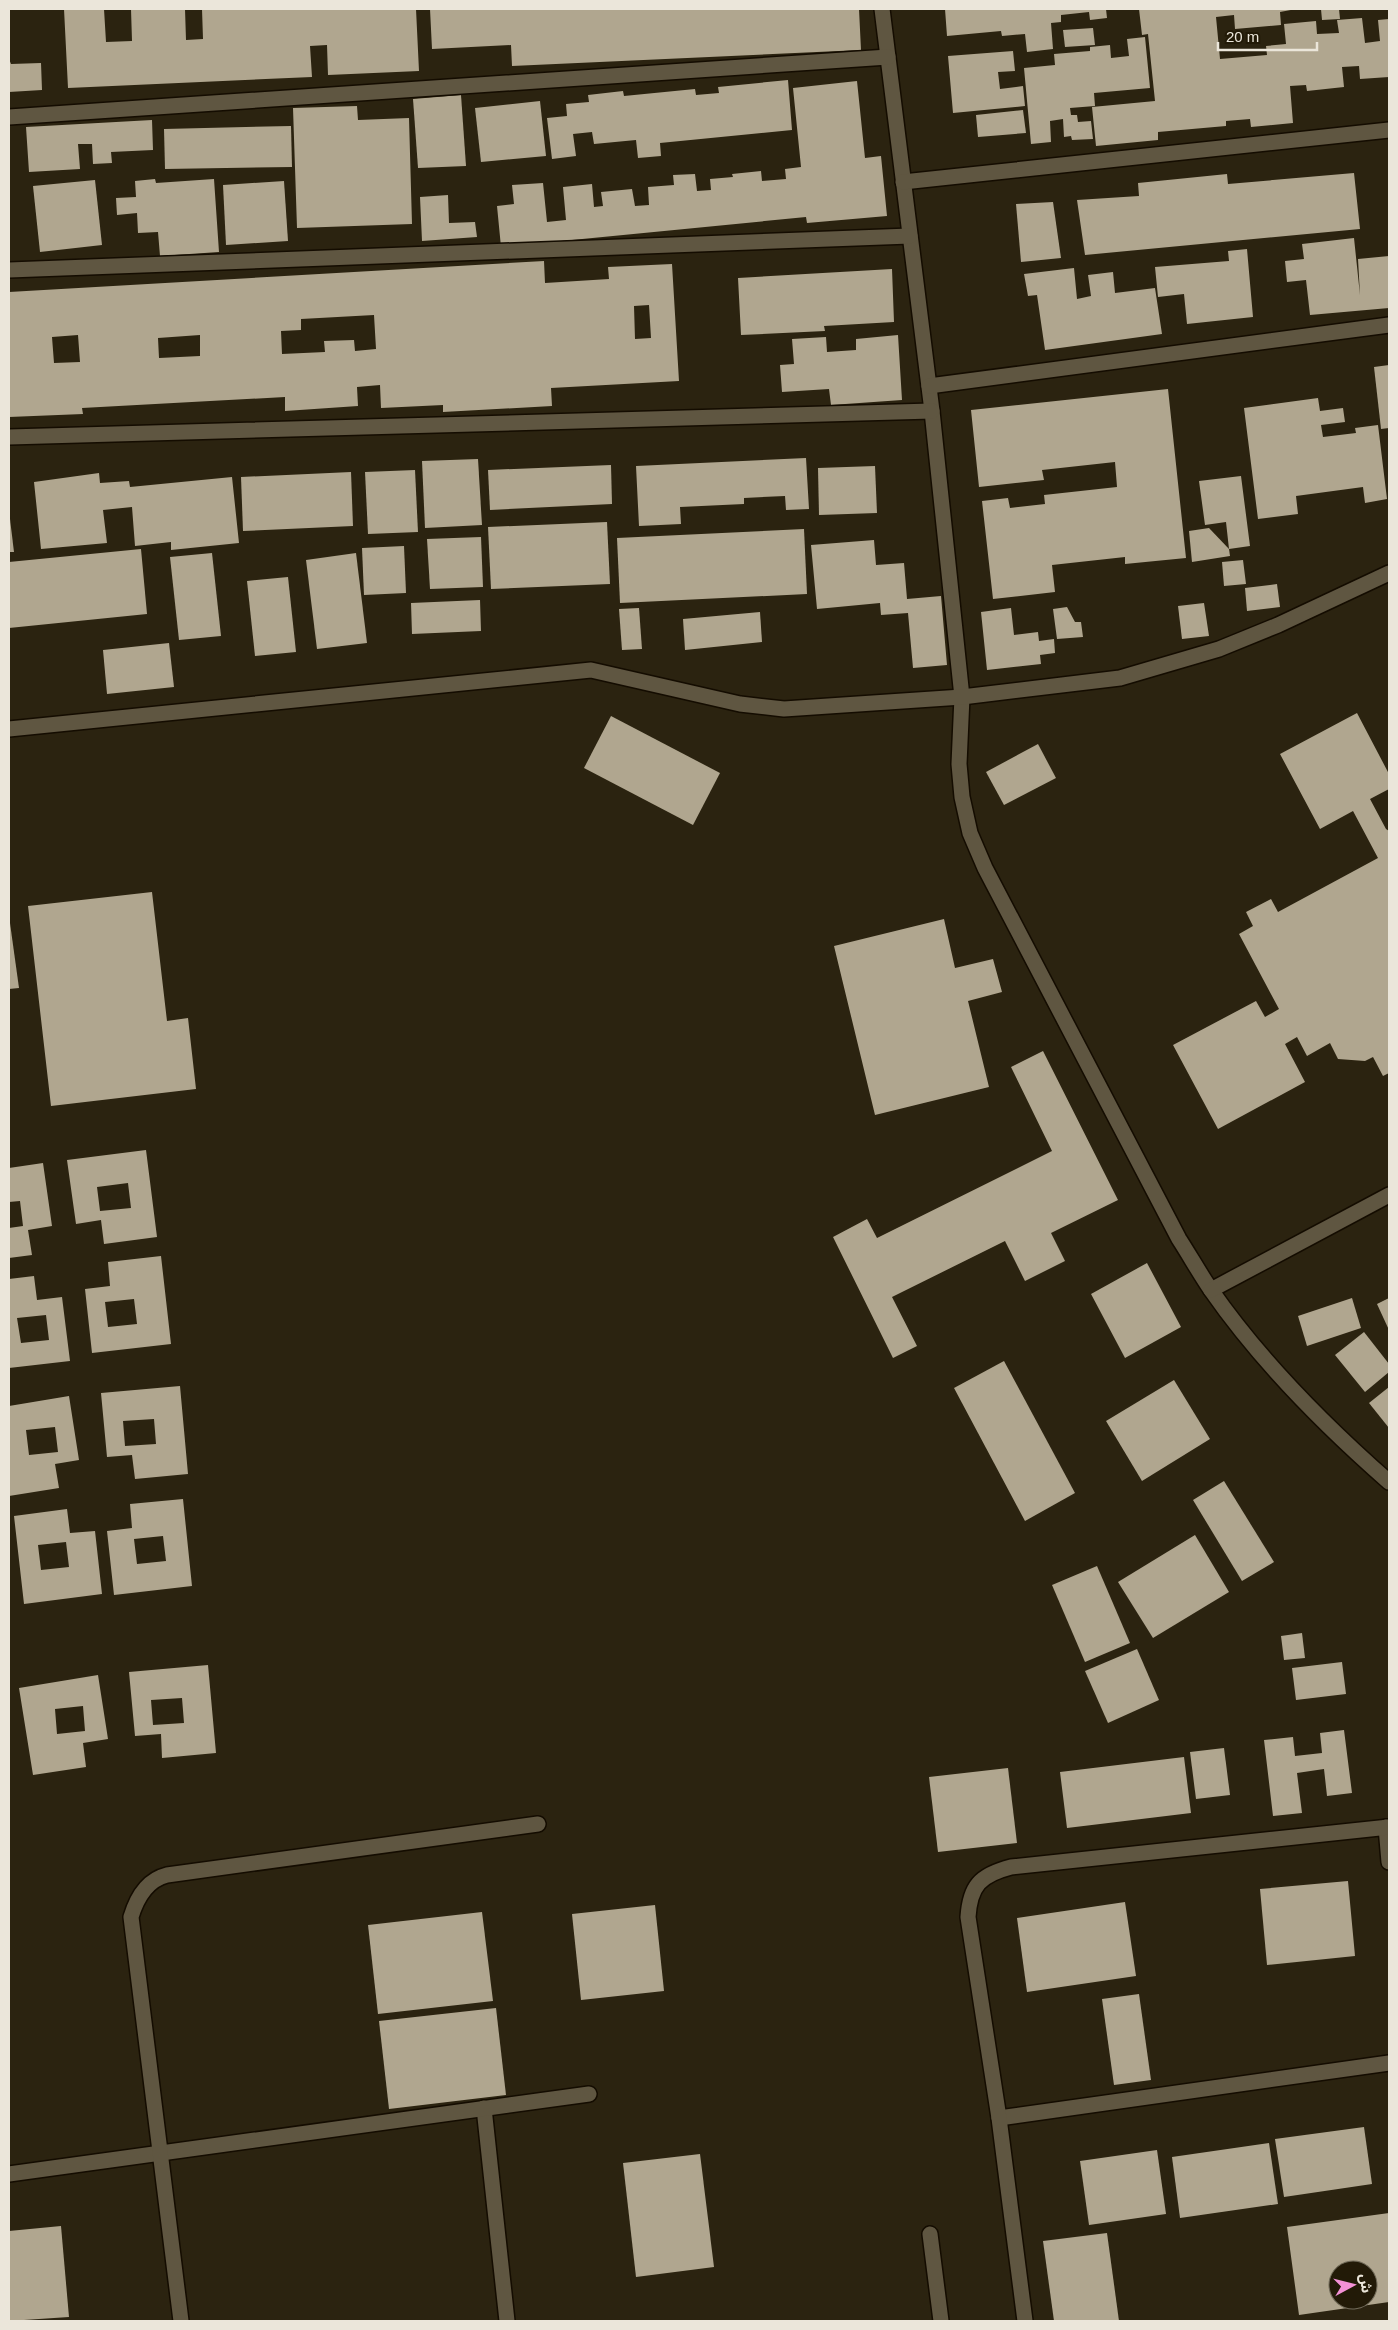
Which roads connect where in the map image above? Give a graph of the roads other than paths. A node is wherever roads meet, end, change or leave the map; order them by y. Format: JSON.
{"nodes":[{"id":1,"x":882,"y":9,"type":"edge"},
{"id":2,"x":888,"y":57,"type":"junction"},
{"id":3,"x":9,"y":117,"type":"edge"},
{"id":4,"x":1389,"y":130,"type":"edge"},
{"id":5,"x":904,"y":182,"type":"junction"},
{"id":6,"x":910,"y":236,"type":"junction"},
{"id":7,"x":9,"y":270,"type":"edge"},
{"id":8,"x":1389,"y":325,"type":"edge"},
{"id":9,"x":929,"y":386,"type":"junction"},
{"id":10,"x":932,"y":411,"type":"junction"},
{"id":11,"x":9,"y":437,"type":"edge"},
{"id":12,"x":1389,"y":573,"type":"edge"},
{"id":13,"x":962,"y":697,"type":"junction"},
{"id":14,"x":9,"y":729,"type":"edge"},
{"id":15,"x":1389,"y":1195,"type":"edge"},
{"id":16,"x":1211,"y":1290,"type":"junction"},
{"id":17,"x":1389,"y":1482,"type":"edge"},
{"id":18,"x":538,"y":1824,"type":"dead end"},
{"id":19,"x":1387,"y":1827,"type":"edge"},
{"id":20,"x":1389,"y":1862,"type":"edge"},
{"id":21,"x":1389,"y":2063,"type":"edge"},
{"id":22,"x":589,"y":2094,"type":"dead end"},
{"id":23,"x":484,"y":2108,"type":"junction"},
{"id":24,"x":999,"y":2118,"type":"junction"},
{"id":25,"x":161,"y":2153,"type":"junction"},
{"id":26,"x":9,"y":2174,"type":"edge"},
{"id":27,"x":930,"y":2234,"type":"dead end"},
{"id":28,"x":181,"y":2321,"type":"edge"},
{"id":29,"x":507,"y":2321,"type":"edge"},
{"id":30,"x":941,"y":2321,"type":"edge"},
{"id":31,"x":1025,"y":2321,"type":"edge"}],
"edges":[{"from":1,"to":2,"type":"street"},
{"from":2,"to":3,"type":"street"},
{"from":2,"to":5,"type":"street"},
{"from":4,"to":5,"type":"street"},
{"from":5,"to":6,"type":"street"},
{"from":6,"to":7,"type":"street"},
{"from":6,"to":9,"type":"street"},
{"from":8,"to":9,"type":"street"},
{"from":9,"to":10,"type":"street"},
{"from":10,"to":11,"type":"street"},
{"from":10,"to":13,"type":"street"},
{"from":12,"to":13,"type":"street"},
{"from":13,"to":14,"type":"street"},
{"from":13,"to":16,"type":"street"},
{"from":15,"to":16,"type":"street"},
{"from":16,"to":17,"type":"street"},
{"from":18,"to":25,"type":"street"},
{"from":19,"to":20,"type":"street"},
{"from":19,"to":24,"type":"street"},
{"from":21,"to":24,"type":"street"},
{"from":22,"to":23,"type":"street"},
{"from":23,"to":25,"type":"street"},
{"from":23,"to":29,"type":"street"},
{"from":24,"to":31,"type":"street"},
{"from":25,"to":26,"type":"street"},
{"from":25,"to":28,"type":"street"},
{"from":27,"to":30,"type":"street"}]}
